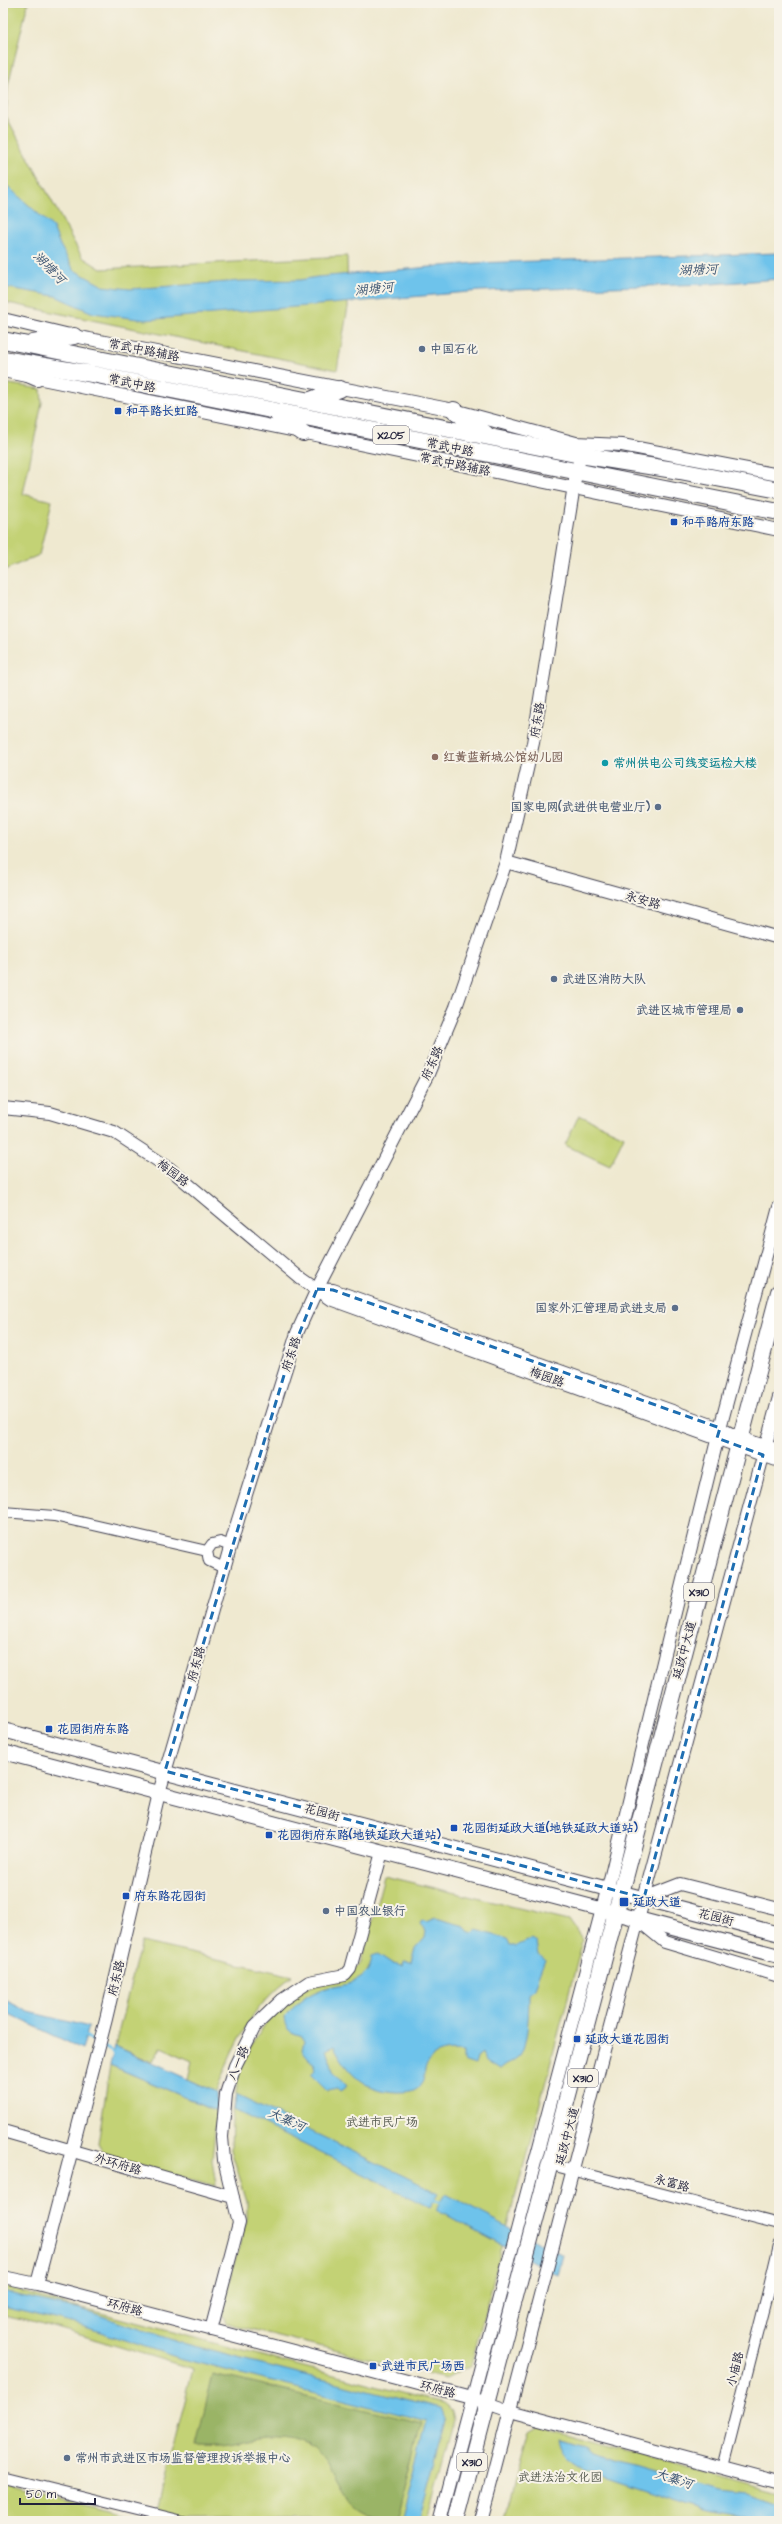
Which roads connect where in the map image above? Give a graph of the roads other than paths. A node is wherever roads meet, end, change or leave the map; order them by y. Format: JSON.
{"nodes":[{"id":1,"x":3,"y":319,"type":"edge"},
{"id":2,"x":3,"y":331,"type":"edge"},
{"id":3,"x":74,"y":336,"type":"junction"},
{"id":4,"x":3,"y":340,"type":"edge"},
{"id":5,"x":23,"y":344,"type":"junction"},
{"id":6,"x":3,"y":359,"type":"edge"},
{"id":7,"x":3,"y":363,"type":"edge"},
{"id":8,"x":3,"y":371,"type":"edge"},
{"id":9,"x":36,"y":378,"type":"junction"},
{"id":10,"x":340,"y":389,"type":"junction"},
{"id":11,"x":308,"y":402,"type":"junction"},
{"id":12,"x":454,"y":410,"type":"junction"},
{"id":13,"x":274,"y":411,"type":"junction"},
{"id":14,"x":304,"y":433,"type":"junction"},
{"id":15,"x":491,"y":438,"type":"junction"},
{"id":16,"x":573,"y":447,"type":"junction"},
{"id":17,"x":779,"y":475,"type":"edge"},
{"id":18,"x":575,"y":480,"type":"junction"},
{"id":19,"x":779,"y":490,"type":"edge"},
{"id":20,"x":779,"y":512,"type":"edge"},
{"id":21,"x":779,"y":530,"type":"edge"},
{"id":22,"x":506,"y":862,"type":"junction"},
{"id":23,"x":779,"y":938,"type":"edge"},
{"id":24,"x":3,"y":1108,"type":"edge"},
{"id":25,"x":779,"y":1207,"type":"edge"},
{"id":26,"x":317,"y":1290,"type":"junction"},
{"id":27,"x":779,"y":1292,"type":"edge"},
{"id":28,"x":779,"y":1333,"type":"edge"},
{"id":29,"x":779,"y":1397,"type":"edge"},
{"id":30,"x":718,"y":1433,"type":"junction"},
{"id":31,"x":744,"y":1444,"type":"junction"},
{"id":32,"x":765,"y":1450,"type":"junction"},
{"id":33,"x":779,"y":1450,"type":"edge"},
{"id":34,"x":779,"y":1461,"type":"edge"},
{"id":35,"x":3,"y":1512,"type":"edge"},
{"id":36,"x":230,"y":1546,"type":"junction"},
{"id":37,"x":207,"y":1551,"type":"junction"},
{"id":38,"x":224,"y":1568,"type":"junction"},
{"id":39,"x":3,"y":1730,"type":"edge"},
{"id":40,"x":3,"y":1752,"type":"edge"},
{"id":41,"x":165,"y":1771,"type":"junction"},
{"id":42,"x":159,"y":1793,"type":"junction"},
{"id":43,"x":382,"y":1852,"type":"junction"},
{"id":44,"x":626,"y":1893,"type":"junction"},
{"id":45,"x":779,"y":1909,"type":"edge"},
{"id":46,"x":620,"y":1915,"type":"junction"},
{"id":47,"x":779,"y":1934,"type":"edge"},
{"id":48,"x":779,"y":1956,"type":"edge"},
{"id":49,"x":779,"y":1976,"type":"edge"},
{"id":50,"x":3,"y":2131,"type":"edge"},
{"id":51,"x":71,"y":2150,"type":"junction"},
{"id":52,"x":566,"y":2168,"type":"junction"},
{"id":53,"x":233,"y":2197,"type":"junction"},
{"id":54,"x":779,"y":2224,"type":"edge"},
{"id":55,"x":542,"y":2239,"type":"junction"},
{"id":56,"x":779,"y":2245,"type":"edge"},
{"id":57,"x":3,"y":2277,"type":"edge"},
{"id":58,"x":779,"y":2280,"type":"edge"},
{"id":59,"x":37,"y":2284,"type":"junction"},
{"id":60,"x":768,"y":2291,"type":"junction"},
{"id":61,"x":211,"y":2330,"type":"junction"},
{"id":62,"x":492,"y":2405,"type":"junction"},
{"id":63,"x":723,"y":2468,"type":"junction"},
{"id":64,"x":3,"y":2477,"type":"edge"},
{"id":65,"x":779,"y":2483,"type":"edge"},
{"id":66,"x":182,"y":2521,"type":"edge"},
{"id":67,"x":440,"y":2521,"type":"edge"},
{"id":68,"x":456,"y":2521,"type":"edge"},
{"id":69,"x":466,"y":2521,"type":"edge"},
{"id":70,"x":481,"y":2521,"type":"edge"}],
"edges":[{"from":1,"to":3,"type":"street","name":"常武中路辅路"},
{"from":2,"to":5,"type":"main road"},
{"from":3,"to":5,"type":"main road"},
{"from":3,"to":10,"type":"street","name":"常武中路辅路"},
{"from":4,"to":5,"type":"main road","name":"常武中路","number":"X205"},
{"from":5,"to":11,"type":"main road","name":"常武中路","number":"X205"},
{"from":6,"to":13,"type":"main road","name":"常武中路","number":"X205"},
{"from":7,"to":9,"type":"main road"},
{"from":8,"to":9,"type":"street","name":"常武中路辅路"},
{"from":9,"to":14,"type":"street","name":"常武中路辅路"},
{"from":10,"to":11,"type":"main road"},
{"from":10,"to":12,"type":"street","name":"常武中路辅路"},
{"from":11,"to":15,"type":"main road","name":"常武中路","number":"X205"},
{"from":12,"to":15,"type":"main road"},
{"from":12,"to":16,"type":"street","name":"常武中路辅路"},
{"from":13,"to":14,"type":"main road"},
{"from":13,"to":18,"type":"main road","name":"常武中路","number":"X205"},
{"from":14,"to":18,"type":"street","name":"常武中路辅路"},
{"from":15,"to":16,"type":"main road","name":"常武中路","number":"X205"},
{"from":16,"to":17,"type":"street","name":"常武中路辅路"},
{"from":16,"to":18,"type":"street","name":"府东路"},
{"from":16,"to":19,"type":"main road","name":"常武中路","number":"X205"},
{"from":18,"to":20,"type":"main road","name":"常武中路","number":"X205"},
{"from":18,"to":21,"type":"street","name":"常武中路辅路"},
{"from":18,"to":22,"type":"street","name":"府东路"},
{"from":22,"to":23,"type":"street","name":"永安路"},
{"from":22,"to":26,"type":"street","name":"府东路"},
{"from":24,"to":26,"type":"street","name":"梅园路"},
{"from":25,"to":30,"type":"street"},
{"from":26,"to":30,"type":"street","name":"梅园路"},
{"from":26,"to":36,"type":"street","name":"府东路"},
{"from":27,"to":31,"type":"main road","name":"延政中大道","number":"X310"},
{"from":28,"to":31,"type":"main road","name":"延政中大道","number":"X310"},
{"from":29,"to":32,"type":"street"},
{"from":30,"to":31,"type":"street","name":"梅园路"},
{"from":30,"to":44,"type":"street"},
{"from":31,"to":32,"type":"street","name":"梅园路"},
{"from":31,"to":44,"type":"main road","name":"延政中大道","number":"X310"},
{"from":32,"to":33,"type":"street","name":"梅园路"},
{"from":32,"to":34,"type":"street","name":"梅园路"},
{"from":32,"to":44,"type":"street"},
{"from":35,"to":37,"type":"street"},
{"from":36,"to":37,"type":"street"},
{"from":36,"to":38,"type":"street","name":"府东路"},
{"from":37,"to":38,"type":"street"},
{"from":38,"to":41,"type":"street","name":"府东路"},
{"from":39,"to":41,"type":"main road","name":"花园街"},
{"from":40,"to":42,"type":"main road","name":"花园街"},
{"from":41,"to":42,"type":"street","name":"府东路"},
{"from":41,"to":44,"type":"main road","name":"花园街"},
{"from":42,"to":43,"type":"main road","name":"花园街"},
{"from":42,"to":51,"type":"street","name":"府东路"},
{"from":43,"to":46,"type":"main road","name":"花园街"},
{"from":43,"to":53,"type":"street","name":"八一路"},
{"from":44,"to":45,"type":"street"},
{"from":44,"to":46,"type":"main road","number":"X310"},
{"from":44,"to":46,"type":"street"},
{"from":44,"to":47,"type":"main road","name":"花园街"},
{"from":46,"to":48,"type":"main road","name":"花园街"},
{"from":46,"to":49,"type":"street"},
{"from":46,"to":52,"type":"main road","name":"延政中大道","number":"X310"},
{"from":46,"to":55,"type":"main road","name":"延政中大道","number":"X310"},
{"from":46,"to":62,"type":"street"},
{"from":50,"to":51,"type":"street","name":"外环府路"},
{"from":51,"to":53,"type":"street","name":"外环府路"},
{"from":51,"to":59,"type":"street","name":"府东路"},
{"from":52,"to":54,"type":"street","name":"永富路"},
{"from":52,"to":55,"type":"main road","name":"延政中大道","number":"X310"},
{"from":53,"to":61,"type":"street","name":"八一路"},
{"from":55,"to":62,"type":"main road","number":"X310"},
{"from":56,"to":60,"type":"street","name":"小庙路"},
{"from":57,"to":59,"type":"street","name":"环府路"},
{"from":58,"to":60,"type":"street"},
{"from":59,"to":61,"type":"street","name":"环府路"},
{"from":60,"to":63,"type":"street","name":"小庙路"},
{"from":61,"to":62,"type":"street","name":"环府路"},
{"from":62,"to":63,"type":"street","name":"环府路"},
{"from":62,"to":67,"type":"street"},
{"from":62,"to":68,"type":"main road","number":"X310"},
{"from":62,"to":69,"type":"main road","number":"X310"},
{"from":62,"to":70,"type":"street"},
{"from":63,"to":65,"type":"street","name":"环府路"},
{"from":64,"to":66,"type":"street"}]}
